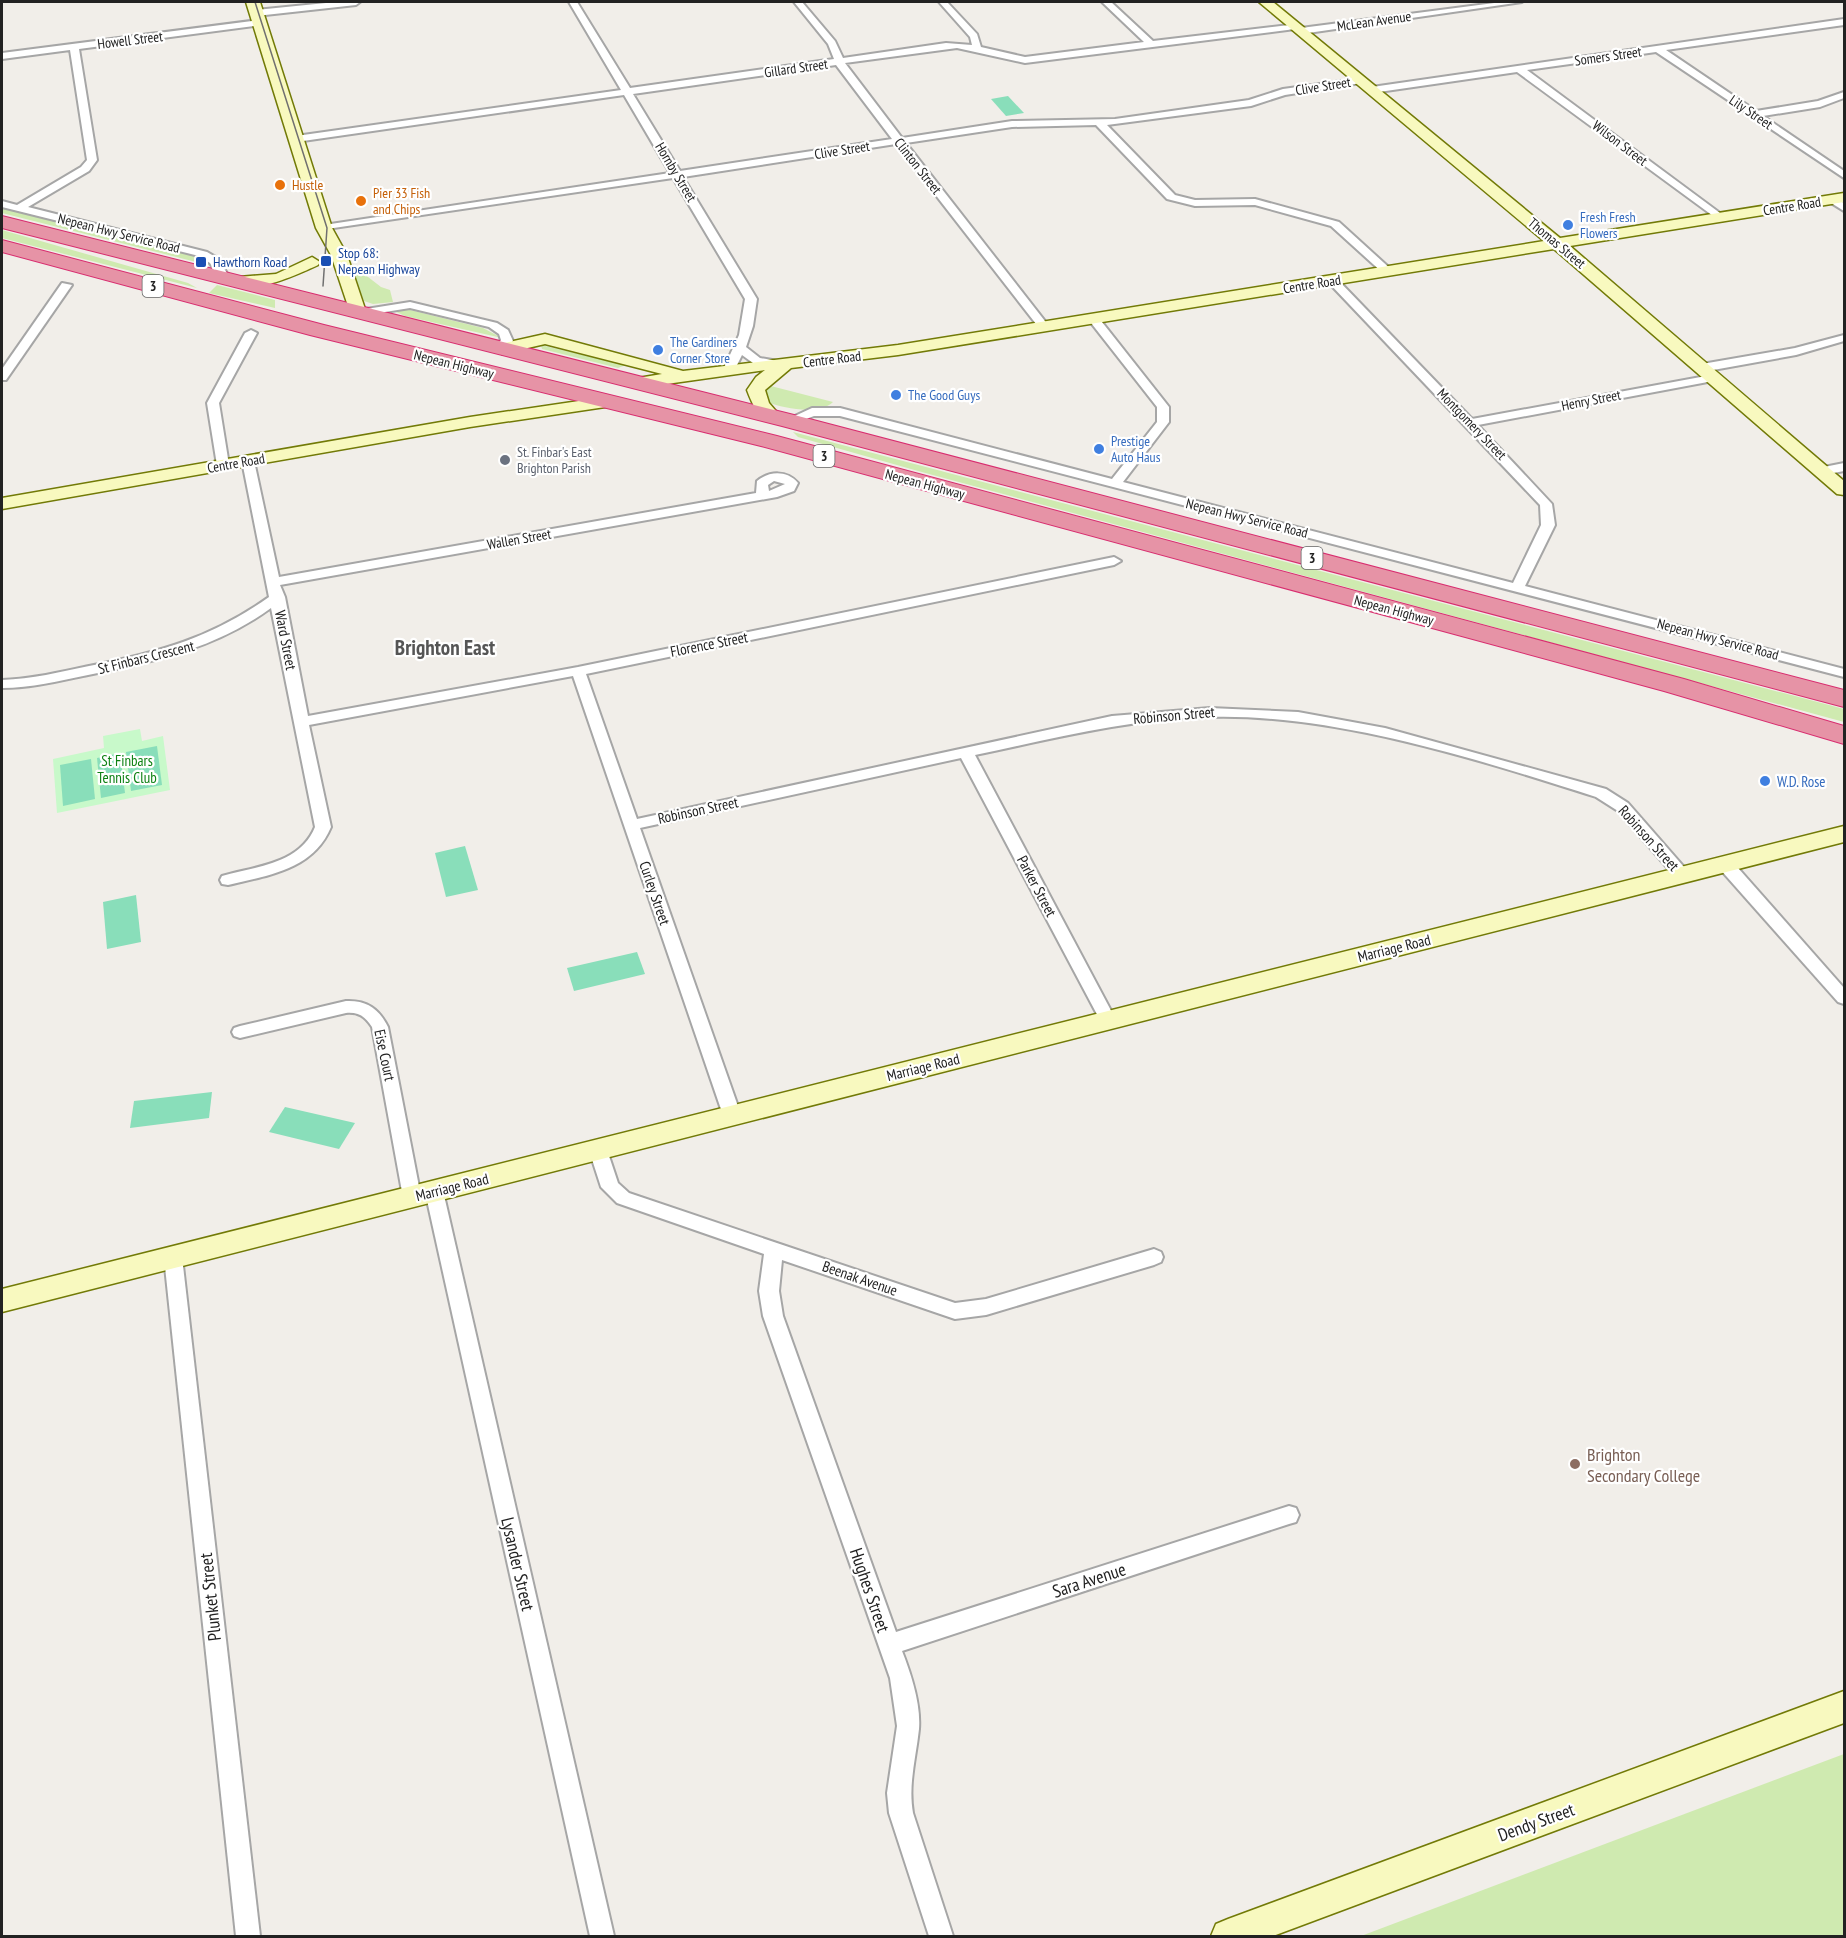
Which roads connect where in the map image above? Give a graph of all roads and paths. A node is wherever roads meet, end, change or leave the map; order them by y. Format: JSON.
{"nodes":[{"id":1,"x":356,"y":2,"type":"edge"},
{"id":2,"x":573,"y":2,"type":"edge"},
{"id":3,"x":798,"y":2,"type":"edge"},
{"id":4,"x":943,"y":2,"type":"edge"},
{"id":5,"x":1106,"y":2,"type":"edge"},
{"id":6,"x":1266,"y":2,"type":"edge"},
{"id":7,"x":1518,"y":2,"type":"edge"},
{"id":8,"x":256,"y":13,"type":"edge"},
{"id":9,"x":1845,"y":22,"type":"edge"},
{"id":10,"x":1298,"y":28,"type":"junction"},
{"id":11,"x":1151,"y":44,"type":"junction"},
{"id":12,"x":74,"y":47,"type":"junction"},
{"id":13,"x":977,"y":48,"type":"junction"},
{"id":14,"x":1658,"y":49,"type":"junction"},
{"id":15,"x":2,"y":56,"type":"edge"},
{"id":16,"x":840,"y":62,"type":"junction"},
{"id":17,"x":1519,"y":69,"type":"junction"},
{"id":18,"x":1366,"y":85,"type":"junction"},
{"id":19,"x":628,"y":92,"type":"junction"},
{"id":20,"x":1845,"y":95,"type":"edge"},
{"id":21,"x":1754,"y":114,"type":"junction"},
{"id":22,"x":1098,"y":122,"type":"junction"},
{"id":23,"x":296,"y":139,"type":"junction"},
{"id":24,"x":899,"y":141,"type":"junction"},
{"id":25,"x":678,"y":175,"type":"junction"},
{"id":26,"x":1845,"y":175,"type":"edge"},
{"id":27,"x":1840,"y":202,"type":"edge"},
{"id":28,"x":2,"y":204,"type":"edge"},
{"id":29,"x":20,"y":208,"type":"junction"},
{"id":30,"x":1720,"y":218,"type":"junction"},
{"id":31,"x":2,"y":222,"type":"edge"},
{"id":32,"x":324,"y":228,"type":"junction"},
{"id":33,"x":1559,"y":245,"type":"junction"},
{"id":34,"x":2,"y":246,"type":"edge"},
{"id":35,"x":312,"y":262,"type":"junction"},
{"id":36,"x":190,"y":270,"type":"junction"},
{"id":37,"x":1388,"y":272,"type":"junction"},
{"id":38,"x":231,"y":281,"type":"junction"},
{"id":39,"x":1333,"y":281,"type":"junction"},
{"id":40,"x":66,"y":285,"type":"dead end"},
{"id":41,"x":188,"y":296,"type":"junction"},
{"id":42,"x":294,"y":296,"type":"junction"},
{"id":43,"x":359,"y":312,"type":"junction"},
{"id":44,"x":1094,"y":319,"type":"junction"},
{"id":45,"x":304,"y":326,"type":"junction"},
{"id":46,"x":1044,"y":327,"type":"junction"},
{"id":47,"x":251,"y":333,"type":"dead end"},
{"id":48,"x":1845,"y":338,"type":"edge"},
{"id":49,"x":501,"y":349,"type":"junction"},
{"id":50,"x":741,"y":349,"type":"junction"},
{"id":51,"x":784,"y":365,"type":"junction"},
{"id":52,"x":730,"y":368,"type":"junction"},
{"id":53,"x":1708,"y":372,"type":"junction"},
{"id":54,"x":693,"y":374,"type":"junction"},
{"id":55,"x":2,"y":378,"type":"edge"},
{"id":56,"x":638,"y":383,"type":"junction"},
{"id":57,"x":668,"y":391,"type":"junction"},
{"id":58,"x":578,"y":395,"type":"junction"},
{"id":59,"x":606,"y":402,"type":"junction"},
{"id":60,"x":470,"y":422,"type":"junction"},
{"id":61,"x":1470,"y":423,"type":"junction"},
{"id":62,"x":777,"y":426,"type":"junction"},
{"id":63,"x":248,"y":461,"type":"junction"},
{"id":64,"x":223,"y":465,"type":"junction"},
{"id":65,"x":1845,"y":467,"type":"edge"},
{"id":66,"x":1823,"y":471,"type":"junction"},
{"id":67,"x":1115,"y":483,"type":"junction"},
{"id":68,"x":1845,"y":490,"type":"edge"},
{"id":69,"x":763,"y":495,"type":"dead end"},
{"id":70,"x":2,"y":504,"type":"edge"},
{"id":71,"x":1114,"y":561,"type":"dead end"},
{"id":72,"x":274,"y":582,"type":"junction"},
{"id":73,"x":1518,"y":587,"type":"junction"},
{"id":74,"x":278,"y":597,"type":"junction"},
{"id":75,"x":578,"y":671,"type":"junction"},
{"id":76,"x":1845,"y":673,"type":"edge"},
{"id":77,"x":2,"y":684,"type":"edge"},
{"id":78,"x":1845,"y":699,"type":"edge"},
{"id":79,"x":303,"y":722,"type":"junction"},
{"id":80,"x":1845,"y":735,"type":"edge"},
{"id":81,"x":966,"y":753,"type":"junction"},
{"id":82,"x":631,"y":825,"type":"junction"},
{"id":83,"x":1845,"y":834,"type":"edge"},
{"id":84,"x":1725,"y":864,"type":"junction"},
{"id":85,"x":1683,"y":875,"type":"junction"},
{"id":86,"x":228,"y":880,"type":"dead end"},
{"id":87,"x":1845,"y":998,"type":"edge"},
{"id":88,"x":1108,"y":1020,"type":"junction"},
{"id":89,"x":240,"y":1032,"type":"dead end"},
{"id":90,"x":732,"y":1115,"type":"junction"},
{"id":91,"x":598,"y":1150,"type":"junction"},
{"id":92,"x":423,"y":1194,"type":"junction"},
{"id":93,"x":774,"y":1248,"type":"junction"},
{"id":94,"x":173,"y":1257,"type":"junction"},
{"id":95,"x":1154,"y":1257,"type":"dead end"},
{"id":96,"x":2,"y":1301,"type":"edge"},
{"id":97,"x":1289,"y":1515,"type":"dead end"},
{"id":98,"x":889,"y":1646,"type":"junction"},
{"id":99,"x":1845,"y":1707,"type":"edge"},
{"id":100,"x":248,"y":1936,"type":"edge"},
{"id":101,"x":602,"y":1936,"type":"edge"},
{"id":102,"x":941,"y":1936,"type":"edge"},
{"id":103,"x":1228,"y":1936,"type":"edge"}],
"edges":[{"from":1,"to":8,"type":"street","name":"Howell Street"},
{"from":2,"to":19,"type":"street","name":"Hornby Street"},
{"from":3,"to":16,"type":"street","name":"Clinton Street"},
{"from":4,"to":13,"type":"street"},
{"from":5,"to":11,"type":"street"},
{"from":6,"to":10,"type":"main road","name":"Thomas Street"},
{"from":7,"to":10,"type":"street","name":"McLean Avenue"},
{"from":8,"to":12,"type":"street","name":"Howell Street"},
{"from":8,"to":23,"type":"main road"},
{"from":9,"to":14,"type":"street","name":"Somers Street"},
{"from":10,"to":11,"type":"street","name":"Gillard Street"},
{"from":10,"to":18,"type":"main road","name":"Thomas Street"},
{"from":11,"to":13,"type":"street","name":"Gillard Street"},
{"from":12,"to":15,"type":"street","name":"Howell Street"},
{"from":12,"to":29,"type":"street"},
{"from":13,"to":16,"type":"street","name":"Gillard Street"},
{"from":14,"to":17,"type":"street","name":"Somers Street"},
{"from":14,"to":21,"type":"street","name":"Lily Street"},
{"from":16,"to":19,"type":"street","name":"Gillard Street"},
{"from":16,"to":24,"type":"street","name":"Clinton Street"},
{"from":17,"to":18,"type":"street","name":"Somers Street"},
{"from":17,"to":30,"type":"street","name":"Wilson Street"},
{"from":18,"to":22,"type":"street","name":"Clive Street"},
{"from":18,"to":33,"type":"main road","name":"Thomas Street"},
{"from":19,"to":23,"type":"street","name":"Gillard Street"},
{"from":19,"to":25,"type":"street","name":"Hornby Street"},
{"from":20,"to":21,"type":"street"},
{"from":21,"to":26,"type":"street","name":"Lily Street"},
{"from":22,"to":24,"type":"street","name":"Clive Street"},
{"from":22,"to":37,"type":"street"},
{"from":23,"to":32,"type":"main road"},
{"from":24,"to":25,"type":"street","name":"Clive Street"},
{"from":24,"to":46,"type":"street","name":"Clinton Street"},
{"from":25,"to":32,"type":"street","name":"Clive Street"},
{"from":25,"to":50,"type":"street","name":"Hornby Street"},
{"from":27,"to":30,"type":"main road","name":"Centre Road"},
{"from":28,"to":29,"type":"street","name":"Nepean Hwy Service Road"},
{"from":29,"to":38,"type":"street","name":"Nepean Hwy Service Road"},
{"from":30,"to":33,"type":"main road","name":"Centre Road"},
{"from":31,"to":36,"type":"highway","name":"Nepean Highway","number":"3"},
{"from":32,"to":35,"type":"main road"},
{"from":32,"to":43,"type":"main road"},
{"from":33,"to":37,"type":"main road","name":"Centre Road"},
{"from":33,"to":53,"type":"main road","name":"Thomas Street"},
{"from":34,"to":41,"type":"highway","name":"Nepean Highway","number":"3"},
{"from":35,"to":38,"type":"main road"},
{"from":35,"to":42,"type":"main road"},
{"from":36,"to":38,"type":"highway","name":"Nepean Highway","number":"3"},
{"from":36,"to":41,"type":"highway"},
{"from":37,"to":39,"type":"main road","name":"Centre Road"},
{"from":38,"to":42,"type":"highway","name":"Nepean Highway","number":"3"},
{"from":39,"to":44,"type":"main road","name":"Centre Road"},
{"from":39,"to":61,"type":"street","name":"Montgomery Street"},
{"from":40,"to":55,"type":"street"},
{"from":41,"to":45,"type":"highway","name":"Nepean Highway","number":"3"},
{"from":42,"to":43,"type":"highway","name":"Nepean Highway","number":"3"},
{"from":42,"to":45,"type":"highway"},
{"from":43,"to":49,"type":"highway","name":"Nepean Highway","number":"3"},
{"from":44,"to":46,"type":"main road","name":"Centre Road"},
{"from":44,"to":67,"type":"street"},
{"from":45,"to":58,"type":"highway","name":"Nepean Highway","number":"3"},
{"from":46,"to":51,"type":"main road","name":"Centre Road"},
{"from":47,"to":64,"type":"street"},
{"from":48,"to":53,"type":"street","name":"Henry Street"},
{"from":49,"to":54,"type":"main road"},
{"from":49,"to":56,"type":"highway","name":"Nepean Highway","number":"3"},
{"from":50,"to":51,"type":"street"},
{"from":50,"to":52,"type":"street","name":"Hornby Street"},
{"from":51,"to":52,"type":"main road","name":"Centre Road"},
{"from":51,"to":57,"type":"main road","name":"Centre Road"},
{"from":51,"to":62,"type":"main road"},
{"from":52,"to":54,"type":"main road","name":"Centre Road"},
{"from":53,"to":61,"type":"street","name":"Henry Street"},
{"from":53,"to":66,"type":"main road","name":"Thomas Street"},
{"from":54,"to":56,"type":"main road","name":"Centre Road"},
{"from":56,"to":57,"type":"highway","name":"Nepean Highway","number":"3"},
{"from":56,"to":58,"type":"highway","name":"Centre Road"},
{"from":57,"to":59,"type":"highway","name":"Centre Road"},
{"from":57,"to":62,"type":"highway","name":"Nepean Highway","number":"3"},
{"from":58,"to":59,"type":"highway","name":"Nepean Highway","number":"3"},
{"from":58,"to":60,"type":"main road","name":"Centre Road"},
{"from":59,"to":60,"type":"main road","name":"Centre Road"},
{"from":59,"to":62,"type":"highway","name":"Nepean Highway","number":"3"},
{"from":60,"to":63,"type":"main road","name":"Centre Road"},
{"from":61,"to":73,"type":"street","name":"Montgomery Street"},
{"from":62,"to":67,"type":"street","name":"Nepean Hwy Service Road"},
{"from":62,"to":78,"type":"highway","name":"Nepean Highway","number":"3"},
{"from":62,"to":80,"type":"highway","name":"Nepean Highway","number":"3"},
{"from":63,"to":64,"type":"main road","name":"Centre Road"},
{"from":63,"to":72,"type":"street","name":"Ward Street"},
{"from":64,"to":70,"type":"main road","name":"Centre Road"},
{"from":65,"to":66,"type":"street"},
{"from":66,"to":68,"type":"main road","name":"Thomas Street"},
{"from":67,"to":73,"type":"street","name":"Nepean Hwy Service Road"},
{"from":69,"to":72,"type":"street","name":"Wallen Street"},
{"from":71,"to":75,"type":"street","name":"Florence Street"},
{"from":72,"to":74,"type":"street","name":"Ward Street"},
{"from":73,"to":76,"type":"street","name":"Nepean Hwy Service Road"},
{"from":74,"to":77,"type":"street","name":"St Finbars Crescent"},
{"from":74,"to":79,"type":"street","name":"Ward Street"},
{"from":75,"to":79,"type":"street","name":"Florence Street"},
{"from":75,"to":82,"type":"street","name":"Curley Street"},
{"from":79,"to":86,"type":"street","name":"Ward Street"},
{"from":81,"to":82,"type":"street","name":"Robinson Street"},
{"from":81,"to":85,"type":"street","name":"Robinson Street"},
{"from":81,"to":88,"type":"street","name":"Parker Street"},
{"from":82,"to":90,"type":"street","name":"Curley Street"},
{"from":83,"to":84,"type":"main road","name":"Marriage Road"},
{"from":84,"to":85,"type":"main road","name":"Marriage Road"},
{"from":84,"to":87,"type":"street"},
{"from":85,"to":88,"type":"main road","name":"Marriage Road"},
{"from":88,"to":90,"type":"main road","name":"Marriage Road"},
{"from":89,"to":92,"type":"street","name":"Eise Court"},
{"from":90,"to":91,"type":"main road","name":"Marriage Road"},
{"from":91,"to":92,"type":"main road","name":"Marriage Road"},
{"from":91,"to":93,"type":"street","name":"Beenak Avenue"},
{"from":92,"to":94,"type":"main road","name":"Marriage Road"},
{"from":92,"to":101,"type":"street","name":"Lysander Street"},
{"from":93,"to":95,"type":"street","name":"Beenak Avenue"},
{"from":93,"to":98,"type":"street","name":"Hughes Street"},
{"from":94,"to":96,"type":"main road","name":"Marriage Road"},
{"from":94,"to":100,"type":"street","name":"Plunket Street"},
{"from":97,"to":98,"type":"street","name":"Sara Avenue"},
{"from":98,"to":102,"type":"street","name":"Hughes Street"},
{"from":99,"to":103,"type":"main road","name":"Dendy Street"}]}
